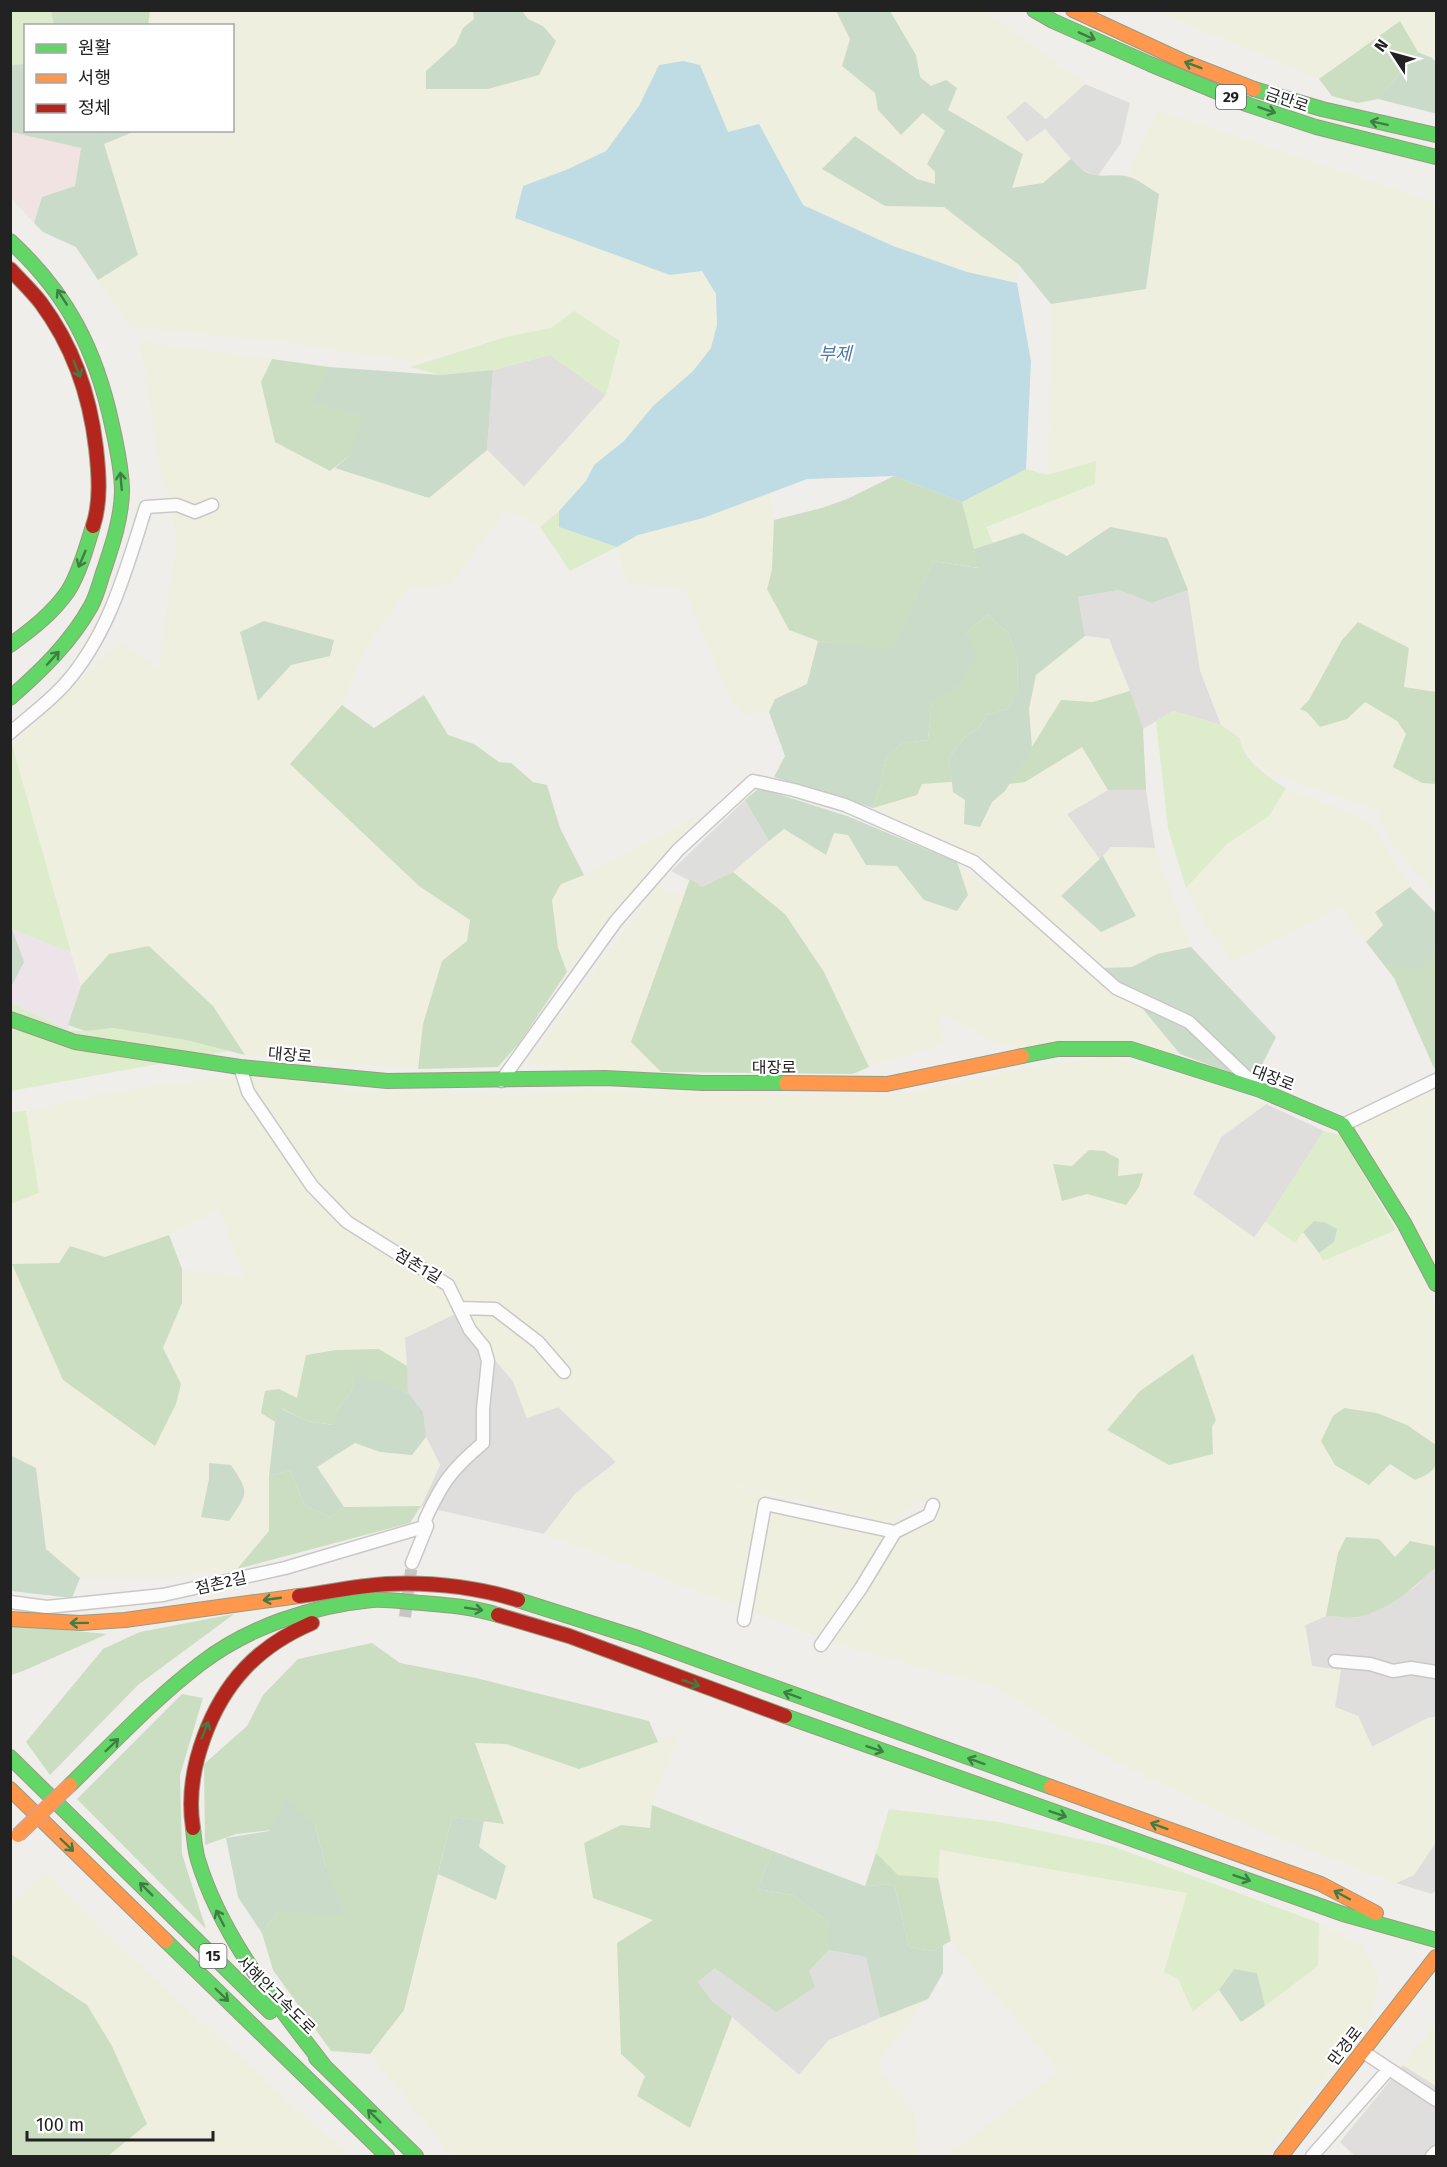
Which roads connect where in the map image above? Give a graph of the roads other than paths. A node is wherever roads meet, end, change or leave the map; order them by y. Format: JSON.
{"nodes":[{"id":1,"x":1034,"y":10,"type":"edge"},
{"id":2,"x":1073,"y":10,"type":"edge"},
{"id":3,"x":1437,"y":135,"type":"edge"},
{"id":4,"x":1437,"y":157,"type":"edge"},
{"id":5,"x":10,"y":241,"type":"edge"},
{"id":6,"x":10,"y":269,"type":"edge"},
{"id":7,"x":212,"y":506,"type":"dead end"},
{"id":8,"x":10,"y":645,"type":"edge"},
{"id":9,"x":10,"y":698,"type":"edge"},
{"id":10,"x":10,"y":733,"type":"edge"},
{"id":11,"x":10,"y":1019,"type":"edge"},
{"id":12,"x":240,"y":1067,"type":"junction"},
{"id":13,"x":1437,"y":1080,"type":"edge"},
{"id":14,"x":501,"y":1081,"type":"junction"},
{"id":15,"x":1260,"y":1090,"type":"junction"},
{"id":16,"x":1343,"y":1125,"type":"junction"},
{"id":17,"x":1437,"y":1284,"type":"edge"},
{"id":18,"x":459,"y":1308,"type":"junction"},
{"id":19,"x":564,"y":1372,"type":"dead end"},
{"id":20,"x":933,"y":1505,"type":"dead end"},
{"id":21,"x":427,"y":1526,"type":"junction"},
{"id":22,"x":895,"y":1532,"type":"junction"},
{"id":23,"x":412,"y":1563,"type":"tunnel mouth"},
{"id":24,"x":351,"y":1589,"type":"junction"},
{"id":25,"x":10,"y":1602,"type":"edge"},
{"id":26,"x":416,"y":1602,"type":"junction"},
{"id":27,"x":10,"y":1619,"type":"edge"},
{"id":28,"x":744,"y":1620,"type":"dead end"},
{"id":29,"x":821,"y":1645,"type":"dead end"},
{"id":30,"x":1335,"y":1661,"type":"dead end"},
{"id":31,"x":1437,"y":1672,"type":"edge"},
{"id":32,"x":10,"y":1757,"type":"edge"},
{"id":33,"x":65,"y":1781,"type":"junction"},
{"id":34,"x":10,"y":1790,"type":"edge"},
{"id":35,"x":13,"y":1833,"type":"edge"},
{"id":36,"x":1412,"y":1932,"type":"junction"},
{"id":37,"x":1437,"y":1940,"type":"edge"},
{"id":38,"x":1437,"y":1957,"type":"edge"},
{"id":39,"x":1362,"y":2051,"type":"junction"},
{"id":40,"x":326,"y":2068,"type":"junction"},
{"id":41,"x":1389,"y":2069,"type":"junction"},
{"id":42,"x":1437,"y":2100,"type":"edge"},
{"id":43,"x":1437,"y":2152,"type":"edge"},
{"id":44,"x":387,"y":2157,"type":"edge"},
{"id":45,"x":416,"y":2157,"type":"edge"},
{"id":46,"x":1281,"y":2157,"type":"edge"},
{"id":47,"x":1312,"y":2157,"type":"edge"},
{"id":48,"x":1432,"y":2157,"type":"edge"}],
"edges":[{"from":1,"to":4,"type":"main road","name":"금만로","number":"29","one_way":true},
{"from":3,"to":2,"type":"main road","name":"금만로","number":"29","one_way":true},
{"from":9,"to":5,"type":"main road","one_way":true},
{"from":6,"to":8,"type":"main road","one_way":true},
{"from":7,"to":10,"type":"street"},
{"from":11,"to":12,"type":"main road","name":"대장로"},
{"from":12,"to":14,"type":"main road","name":"대장로"},
{"from":12,"to":18,"type":"street","name":"점촌1길"},
{"from":13,"to":16,"type":"street"},
{"from":14,"to":15,"type":"main road","name":"대장로"},
{"from":14,"to":15,"type":"street"},
{"from":15,"to":16,"type":"main road","name":"대장로"},
{"from":16,"to":17,"type":"main road"},
{"from":18,"to":19,"type":"street"},
{"from":18,"to":21,"type":"street","name":"점촌1길"},
{"from":20,"to":22,"type":"street"},
{"from":21,"to":23,"type":"street","name":"점촌1길"},
{"from":21,"to":25,"type":"street","name":"점촌2길"},
{"from":22,"to":28,"type":"street"},
{"from":22,"to":29,"type":"street"},
{"from":24,"to":27,"type":"main road","one_way":true},
{"from":24,"to":33,"type":"main road"},
{"from":36,"to":24,"type":"main road","one_way":true},
{"from":33,"to":26,"type":"main road","one_way":true},
{"from":26,"to":36,"type":"main road","one_way":true},
{"from":40,"to":26,"type":"main road","one_way":true},
{"from":30,"to":31,"type":"street"},
{"from":40,"to":32,"type":"main road","name":"서해안고속도로","number":"15","one_way":true},
{"from":33,"to":35,"type":"main road"},
{"from":34,"to":44,"type":"main road","number":"15","one_way":true},
{"from":36,"to":37,"type":"main road"},
{"from":38,"to":39,"type":"main road","name":"만경로"},
{"from":39,"to":41,"type":"street"},
{"from":39,"to":46,"type":"main road","name":"만경로"},
{"from":45,"to":40,"type":"main road","name":"서해안고속도로","number":"15","one_way":true},
{"from":41,"to":42,"type":"street"},
{"from":41,"to":47,"type":"street"},
{"from":43,"to":48,"type":"street"}]}
